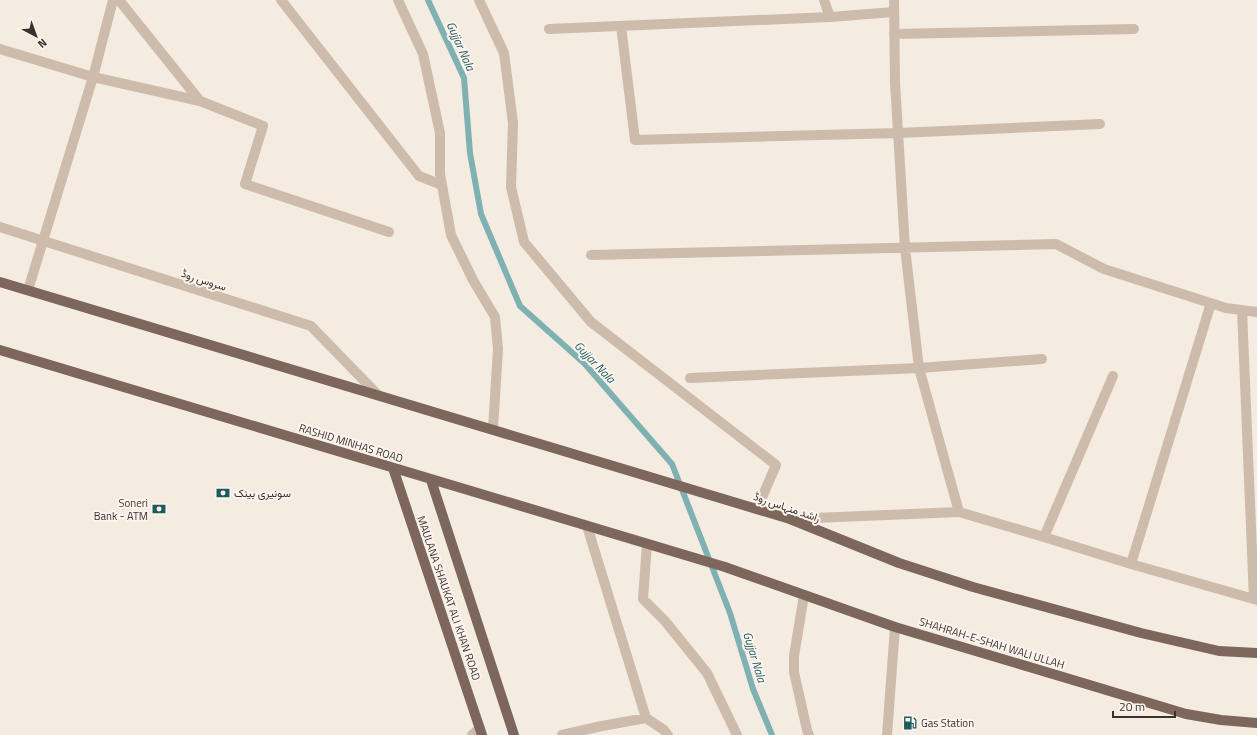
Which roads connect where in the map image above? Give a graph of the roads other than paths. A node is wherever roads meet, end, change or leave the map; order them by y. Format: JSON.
{"nodes":[{"id":1,"x":113,"y":0,"type":"edge"},
{"id":2,"x":119,"y":0,"type":"edge"},
{"id":3,"x":281,"y":0,"type":"edge"},
{"id":4,"x":398,"y":0,"type":"edge"},
{"id":5,"x":479,"y":0,"type":"edge"},
{"id":6,"x":824,"y":0,"type":"edge"},
{"id":7,"x":894,"y":0,"type":"edge"},
{"id":8,"x":894,"y":12,"type":"junction"},
{"id":9,"x":830,"y":18,"type":"junction"},
{"id":10,"x":621,"y":26,"type":"junction"},
{"id":11,"x":550,"y":29,"type":"dead end"},
{"id":12,"x":1134,"y":29,"type":"dead end"},
{"id":13,"x":894,"y":34,"type":"junction"},
{"id":14,"x":0,"y":49,"type":"edge"},
{"id":15,"x":93,"y":77,"type":"junction"},
{"id":16,"x":200,"y":101,"type":"junction"},
{"id":17,"x":1100,"y":124,"type":"dead end"},
{"id":18,"x":898,"y":133,"type":"junction"},
{"id":19,"x":442,"y":185,"type":"junction"},
{"id":20,"x":0,"y":227,"type":"edge"},
{"id":21,"x":389,"y":232,"type":"dead end"},
{"id":22,"x":43,"y":241,"type":"junction"},
{"id":23,"x":906,"y":248,"type":"junction"},
{"id":24,"x":591,"y":254,"type":"dead end"},
{"id":25,"x":0,"y":282,"type":"edge"},
{"id":26,"x":28,"y":290,"type":"junction"},
{"id":27,"x":1211,"y":303,"type":"junction"},
{"id":28,"x":1242,"y":310,"type":"junction"},
{"id":29,"x":1257,"y":312,"type":"edge"},
{"id":30,"x":0,"y":350,"type":"edge"},
{"id":31,"x":1042,"y":359,"type":"dead end"},
{"id":32,"x":919,"y":368,"type":"junction"},
{"id":33,"x":1113,"y":376,"type":"dead end"},
{"id":34,"x":690,"y":378,"type":"dead end"},
{"id":35,"x":377,"y":394,"type":"junction"},
{"id":36,"x":493,"y":429,"type":"junction"},
{"id":37,"x":393,"y":468,"type":"junction"},
{"id":38,"x":431,"y":480,"type":"junction"},
{"id":39,"x":758,"y":510,"type":"junction"},
{"id":40,"x":959,"y":512,"type":"junction"},
{"id":41,"x":790,"y":519,"type":"junction"},
{"id":42,"x":587,"y":526,"type":"junction"},
{"id":43,"x":1044,"y":537,"type":"junction"},
{"id":44,"x":647,"y":544,"type":"junction"},
{"id":45,"x":1131,"y":564,"type":"junction"},
{"id":46,"x":725,"y":567,"type":"joint"},
{"id":47,"x":804,"y":595,"type":"junction"},
{"id":48,"x":1256,"y":600,"type":"edge"},
{"id":49,"x":895,"y":627,"type":"junction"},
{"id":50,"x":1257,"y":653,"type":"edge"},
{"id":51,"x":646,"y":718,"type":"junction"},
{"id":52,"x":1257,"y":723,"type":"edge"},
{"id":53,"x":603,"y":730,"type":"edge"},
{"id":54,"x":481,"y":731,"type":"edge"},
{"id":55,"x":472,"y":735,"type":"edge"},
{"id":56,"x":514,"y":735,"type":"edge"},
{"id":57,"x":562,"y":735,"type":"edge"},
{"id":58,"x":668,"y":735,"type":"edge"},
{"id":59,"x":737,"y":735,"type":"edge"},
{"id":60,"x":809,"y":735,"type":"edge"},
{"id":61,"x":887,"y":735,"type":"edge"}],
"edges":[{"from":1,"to":15,"type":"street"},
{"from":2,"to":16,"type":"street"},
{"from":3,"to":19,"type":"street"},
{"from":4,"to":19,"type":"street"},
{"from":5,"to":39,"type":"street"},
{"from":6,"to":9,"type":"street"},
{"from":7,"to":8,"type":"street"},
{"from":8,"to":9,"type":"street"},
{"from":8,"to":13,"type":"street"},
{"from":9,"to":10,"type":"street"},
{"from":10,"to":11,"type":"street"},
{"from":10,"to":18,"type":"street"},
{"from":12,"to":13,"type":"street"},
{"from":13,"to":18,"type":"street"},
{"from":14,"to":15,"type":"street"},
{"from":15,"to":16,"type":"street"},
{"from":15,"to":22,"type":"street"},
{"from":16,"to":21,"type":"street"},
{"from":17,"to":18,"type":"street"},
{"from":18,"to":23,"type":"street"},
{"from":19,"to":36,"type":"street"},
{"from":20,"to":22,"type":"street","name":"سروس روڈ"},
{"from":22,"to":26,"type":"street"},
{"from":22,"to":35,"type":"street","name":"سروس روڈ"},
{"from":23,"to":24,"type":"street"},
{"from":23,"to":27,"type":"street"},
{"from":23,"to":32,"type":"street"},
{"from":25,"to":26,"type":"main road"},
{"from":26,"to":35,"type":"main road"},
{"from":27,"to":28,"type":"street"},
{"from":27,"to":45,"type":"street"},
{"from":28,"to":29,"type":"street"},
{"from":28,"to":48,"type":"street"},
{"from":30,"to":37,"type":"main road","name":"RASHID MINHAS ROAD"},
{"from":31,"to":32,"type":"street"},
{"from":32,"to":34,"type":"street"},
{"from":32,"to":40,"type":"street"},
{"from":33,"to":43,"type":"street"},
{"from":35,"to":36,"type":"main road"},
{"from":36,"to":39,"type":"main road","name":"راشد منہاس روڈ"},
{"from":37,"to":38,"type":"main road","name":"RASHID MINHAS ROAD"},
{"from":37,"to":54,"type":"main road","name":"MAULANA SHAUKAT ALI KHAN ROAD"},
{"from":38,"to":42,"type":"main road","name":"RASHID MINHAS ROAD"},
{"from":38,"to":56,"type":"main road","name":"MAULANA SHAUKAT ALI KHAN ROAD"},
{"from":39,"to":41,"type":"main road","name":"راشد منہاس روڈ"},
{"from":40,"to":41,"type":"street"},
{"from":40,"to":43,"type":"street"},
{"from":41,"to":50,"type":"main road","name":"راشد منہاس روڈ"},
{"from":42,"to":44,"type":"main road","name":"RASHID MINHAS ROAD"},
{"from":42,"to":51,"type":"street"},
{"from":43,"to":45,"type":"street"},
{"from":44,"to":46,"type":"main road","name":"RASHID MINHAS ROAD"},
{"from":44,"to":59,"type":"street"},
{"from":45,"to":48,"type":"street"},
{"from":46,"to":47,"type":"main road","name":"SHAHRAH-E-SHAH WALI ULLAH"},
{"from":47,"to":49,"type":"main road","name":"SHAHRAH-E-SHAH WALI ULLAH"},
{"from":47,"to":60,"type":"street"},
{"from":49,"to":52,"type":"main road","name":"SHAHRAH-E-SHAH WALI ULLAH"},
{"from":49,"to":61,"type":"street"},
{"from":51,"to":53,"type":"street"},
{"from":51,"to":58,"type":"street"},
{"from":53,"to":57,"type":"street"},
{"from":54,"to":55,"type":"street"}]}
